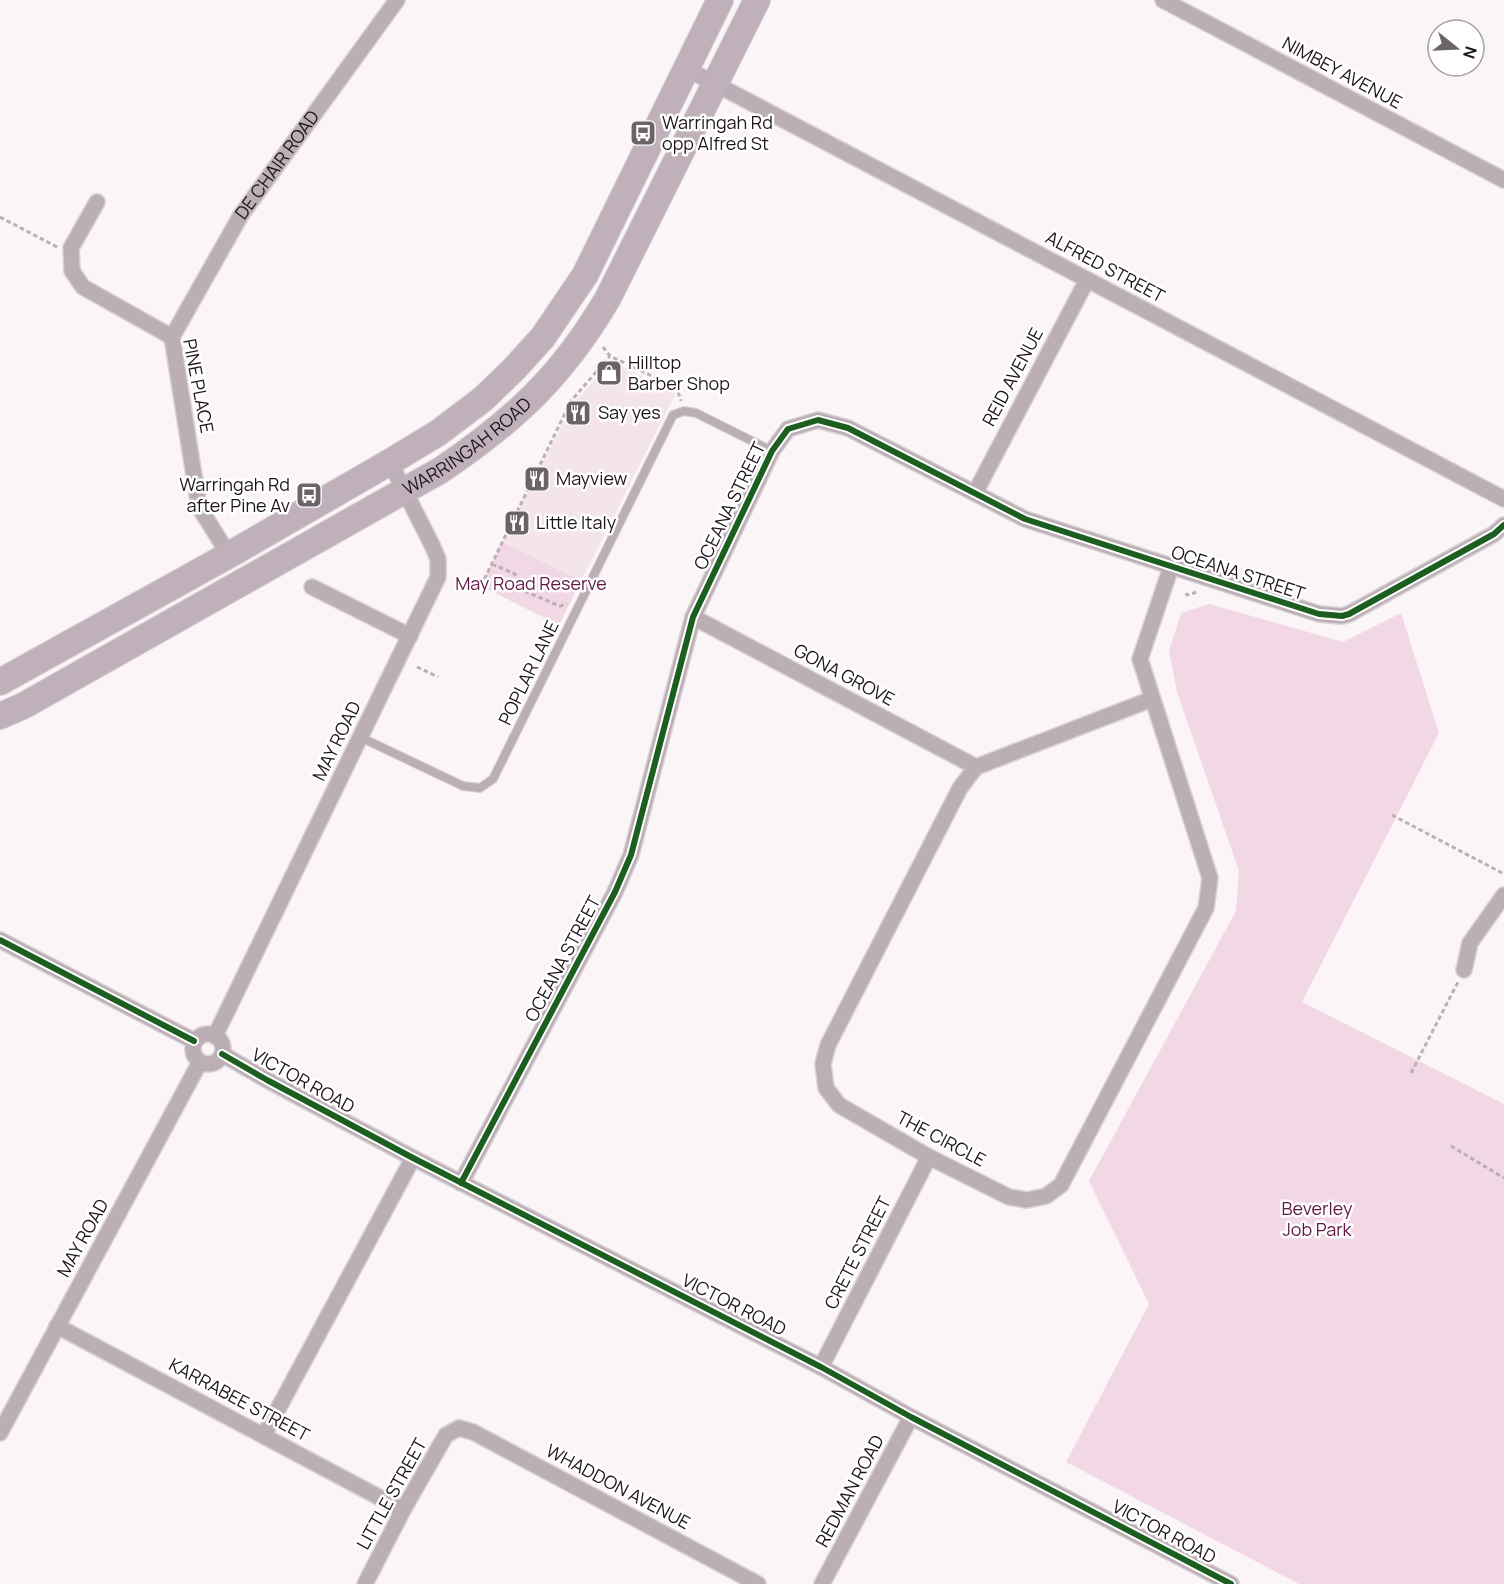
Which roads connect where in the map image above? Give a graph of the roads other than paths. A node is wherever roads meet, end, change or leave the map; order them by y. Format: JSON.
{"nodes":[{"id":1,"x":397,"y":0,"type":"edge"},
{"id":2,"x":720,"y":0,"type":"edge"},
{"id":3,"x":757,"y":0,"type":"edge"},
{"id":4,"x":1163,"y":0,"type":"edge"},
{"id":5,"x":687,"y":69,"type":"junction"},
{"id":6,"x":715,"y":84,"type":"junction"},
{"id":7,"x":1504,"y":180,"type":"edge"},
{"id":8,"x":97,"y":202,"type":"dead end"},
{"id":9,"x":1087,"y":279,"type":"junction"},
{"id":10,"x":172,"y":337,"type":"junction"},
{"id":11,"x":772,"y":451,"type":"junction"},
{"id":12,"x":390,"y":462,"type":"junction"},
{"id":13,"x":406,"y":491,"type":"junction"},
{"id":14,"x":975,"y":493,"type":"junction"},
{"id":15,"x":1504,"y":499,"type":"edge"},
{"id":16,"x":1504,"y":525,"type":"edge"},
{"id":17,"x":229,"y":555,"type":"junction"},
{"id":18,"x":1172,"y":567,"type":"junction"},
{"id":19,"x":244,"y":582,"type":"junction"},
{"id":20,"x":312,"y":587,"type":"dead end"},
{"id":21,"x":693,"y":617,"type":"junction"},
{"id":22,"x":410,"y":636,"type":"junction"},
{"id":23,"x":0,"y":682,"type":"edge"},
{"id":24,"x":1152,"y":699,"type":"junction"},
{"id":25,"x":0,"y":716,"type":"edge"},
{"id":26,"x":360,"y":737,"type":"junction"},
{"id":27,"x":976,"y":767,"type":"junction"},
{"id":28,"x":1504,"y":895,"type":"edge"},
{"id":29,"x":0,"y":940,"type":"edge"},
{"id":30,"x":1464,"y":970,"type":"road end"},
{"id":31,"x":215,"y":1036,"type":"junction"},
{"id":32,"x":194,"y":1041,"type":"junction"},
{"id":33,"x":222,"y":1054,"type":"junction"},
{"id":34,"x":200,"y":1062,"type":"junction"},
{"id":35,"x":929,"y":1157,"type":"junction"},
{"id":36,"x":414,"y":1158,"type":"junction"},
{"id":37,"x":461,"y":1183,"type":"junction"},
{"id":38,"x":57,"y":1326,"type":"junction"},
{"id":39,"x":820,"y":1367,"type":"junction"},
{"id":40,"x":911,"y":1417,"type":"junction"},
{"id":41,"x":459,"y":1428,"type":"joint"},
{"id":42,"x":0,"y":1433,"type":"edge"},
{"id":43,"x":264,"y":1435,"type":"junction"},
{"id":44,"x":403,"y":1510,"type":"junction"},
{"id":45,"x":365,"y":1584,"type":"edge"},
{"id":46,"x":758,"y":1584,"type":"edge"},
{"id":47,"x":822,"y":1584,"type":"edge"},
{"id":48,"x":1231,"y":1584,"type":"edge"}],
"edges":[{"from":1,"to":10,"type":"street","name":"DE CHAIR ROAD"},
{"from":2,"to":5,"type":"highway","name":"WARRINGAH ROAD"},
{"from":3,"to":6,"type":"highway","name":"WARRINGAH ROAD"},
{"from":4,"to":7,"type":"street","name":"NIMBEY AVENUE"},
{"from":5,"to":6,"type":"street","name":"ALFRED STREET"},
{"from":5,"to":12,"type":"highway","name":"WARRINGAH ROAD"},
{"from":6,"to":9,"type":"street","name":"ALFRED STREET"},
{"from":6,"to":13,"type":"highway","name":"WARRINGAH ROAD"},
{"from":8,"to":10,"type":"street","name":"PINE PLACE"},
{"from":9,"to":14,"type":"street","name":"REID AVENUE"},
{"from":9,"to":15,"type":"street","name":"ALFRED STREET"},
{"from":10,"to":17,"type":"street","name":"PINE PLACE"},
{"from":11,"to":14,"type":"street","name":"OCEANA STREET"},
{"from":11,"to":21,"type":"street","name":"OCEANA STREET"},
{"from":11,"to":26,"type":"lane","name":"POPLAR LANE"},
{"from":12,"to":13,"type":"street","name":"MAY ROAD"},
{"from":12,"to":17,"type":"highway","name":"WARRINGAH ROAD"},
{"from":13,"to":19,"type":"highway","name":"WARRINGAH ROAD"},
{"from":13,"to":22,"type":"street","name":"MAY ROAD"},
{"from":14,"to":18,"type":"street","name":"OCEANA STREET"},
{"from":16,"to":18,"type":"street","name":"OCEANA STREET"},
{"from":17,"to":19,"type":"highway"},
{"from":17,"to":23,"type":"highway","name":"WARRINGAH ROAD"},
{"from":18,"to":24,"type":"street","name":"THE CIRCLE"},
{"from":19,"to":25,"type":"highway","name":"WARRINGAH ROAD"},
{"from":20,"to":22,"type":"street"},
{"from":21,"to":27,"type":"street","name":"GONA GROVE"},
{"from":21,"to":37,"type":"street","name":"OCEANA STREET"},
{"from":22,"to":26,"type":"street","name":"MAY ROAD"},
{"from":24,"to":27,"type":"street"},
{"from":24,"to":35,"type":"street","name":"THE CIRCLE"},
{"from":26,"to":31,"type":"street","name":"MAY ROAD"},
{"from":27,"to":35,"type":"street","name":"THE CIRCLE"},
{"from":28,"to":30,"type":"street"},
{"from":29,"to":32,"type":"street"},
{"from":31,"to":32,"type":"street"},
{"from":31,"to":33,"type":"street"},
{"from":32,"to":34,"type":"street"},
{"from":33,"to":34,"type":"street"},
{"from":33,"to":36,"type":"street","name":"VICTOR ROAD"},
{"from":34,"to":38,"type":"street","name":"MAY ROAD"},
{"from":35,"to":39,"type":"street","name":"CRETE STREET"},
{"from":36,"to":37,"type":"street","name":"VICTOR ROAD"},
{"from":36,"to":43,"type":"street"},
{"from":37,"to":39,"type":"street","name":"VICTOR ROAD"},
{"from":38,"to":42,"type":"street","name":"MAY ROAD"},
{"from":38,"to":43,"type":"street","name":"KARRABEE STREET"},
{"from":39,"to":40,"type":"street","name":"VICTOR ROAD"},
{"from":40,"to":47,"type":"street","name":"REDMAN ROAD"},
{"from":40,"to":48,"type":"street","name":"VICTOR ROAD"},
{"from":41,"to":44,"type":"street","name":"LITTLE STREET"},
{"from":41,"to":46,"type":"street","name":"WHADDON AVENUE"},
{"from":43,"to":44,"type":"street","name":"KARRABEE STREET"},
{"from":44,"to":45,"type":"street","name":"LITTLE STREET"}]}
